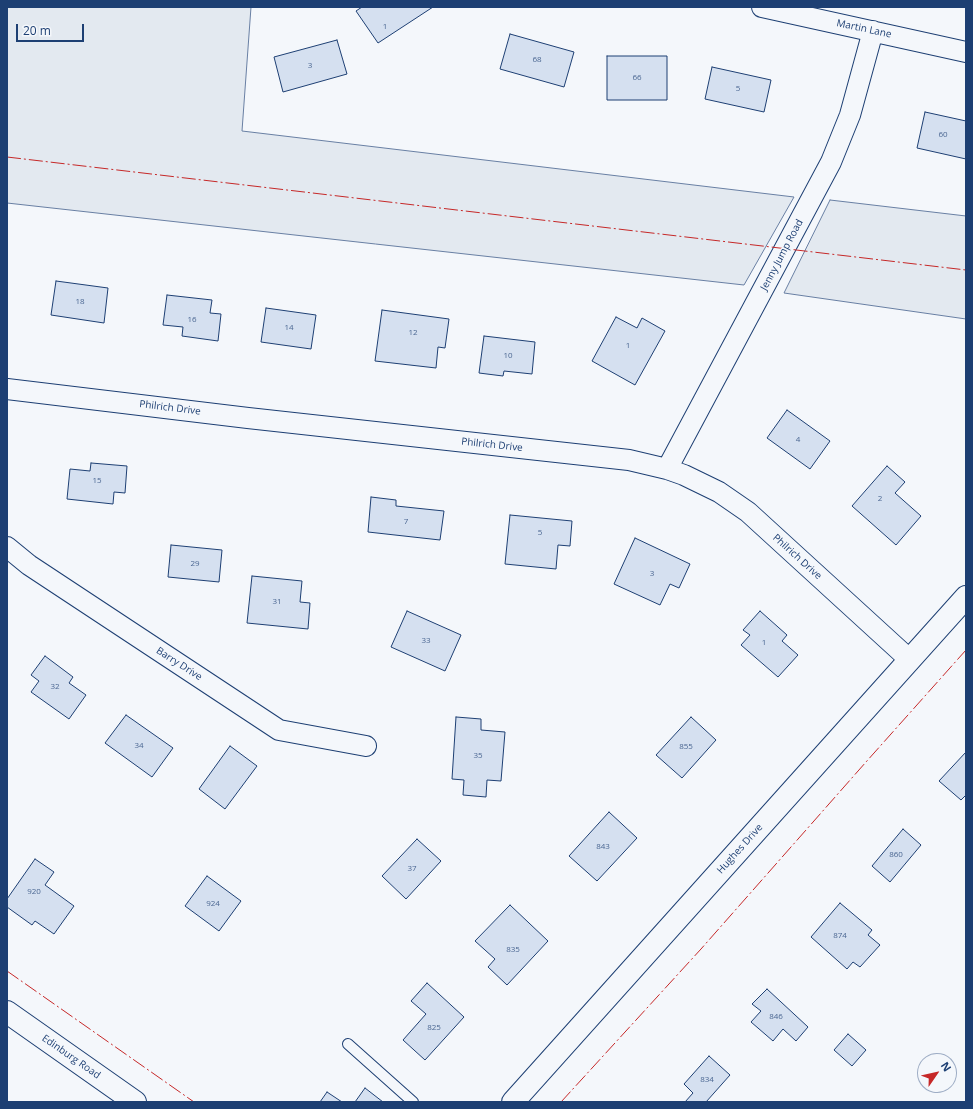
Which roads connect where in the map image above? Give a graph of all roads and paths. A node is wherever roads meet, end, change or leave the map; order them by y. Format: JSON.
{"nodes":[{"id":1,"x":762,"y":7,"type":"edge"},
{"id":2,"x":873,"y":31,"type":"junction"},
{"id":3,"x":966,"y":52,"type":"edge"},
{"id":4,"x":7,"y":388,"type":"edge"},
{"id":5,"x":667,"y":469,"type":"junction"},
{"id":6,"x":7,"y":547,"type":"edge"},
{"id":7,"x":966,"y":597,"type":"edge"},
{"id":8,"x":910,"y":660,"type":"junction"},
{"id":9,"x":366,"y":746,"type":"dead end"},
{"id":10,"x":7,"y":1012,"type":"edge"},
{"id":11,"x":348,"y":1044,"type":"dead end"},
{"id":12,"x":136,"y":1102,"type":"edge"},
{"id":13,"x":413,"y":1102,"type":"edge"},
{"id":14,"x":514,"y":1102,"type":"edge"}],
"edges":[{"from":1,"to":2,"type":"street","name":"Martin Lane"},
{"from":2,"to":3,"type":"street","name":"Martin Lane"},
{"from":2,"to":5,"type":"street","name":"Jenny Jump Road"},
{"from":4,"to":5,"type":"street","name":"Philrich Drive"},
{"from":5,"to":8,"type":"street","name":"Philrich Drive"},
{"from":6,"to":9,"type":"street","name":"Barry Drive"},
{"from":7,"to":8,"type":"street","name":"Hughes Drive"},
{"from":8,"to":14,"type":"street","name":"Hughes Drive"},
{"from":10,"to":12,"type":"street","name":"Edinburg Road"},
{"from":11,"to":13,"type":"lane"}]}
